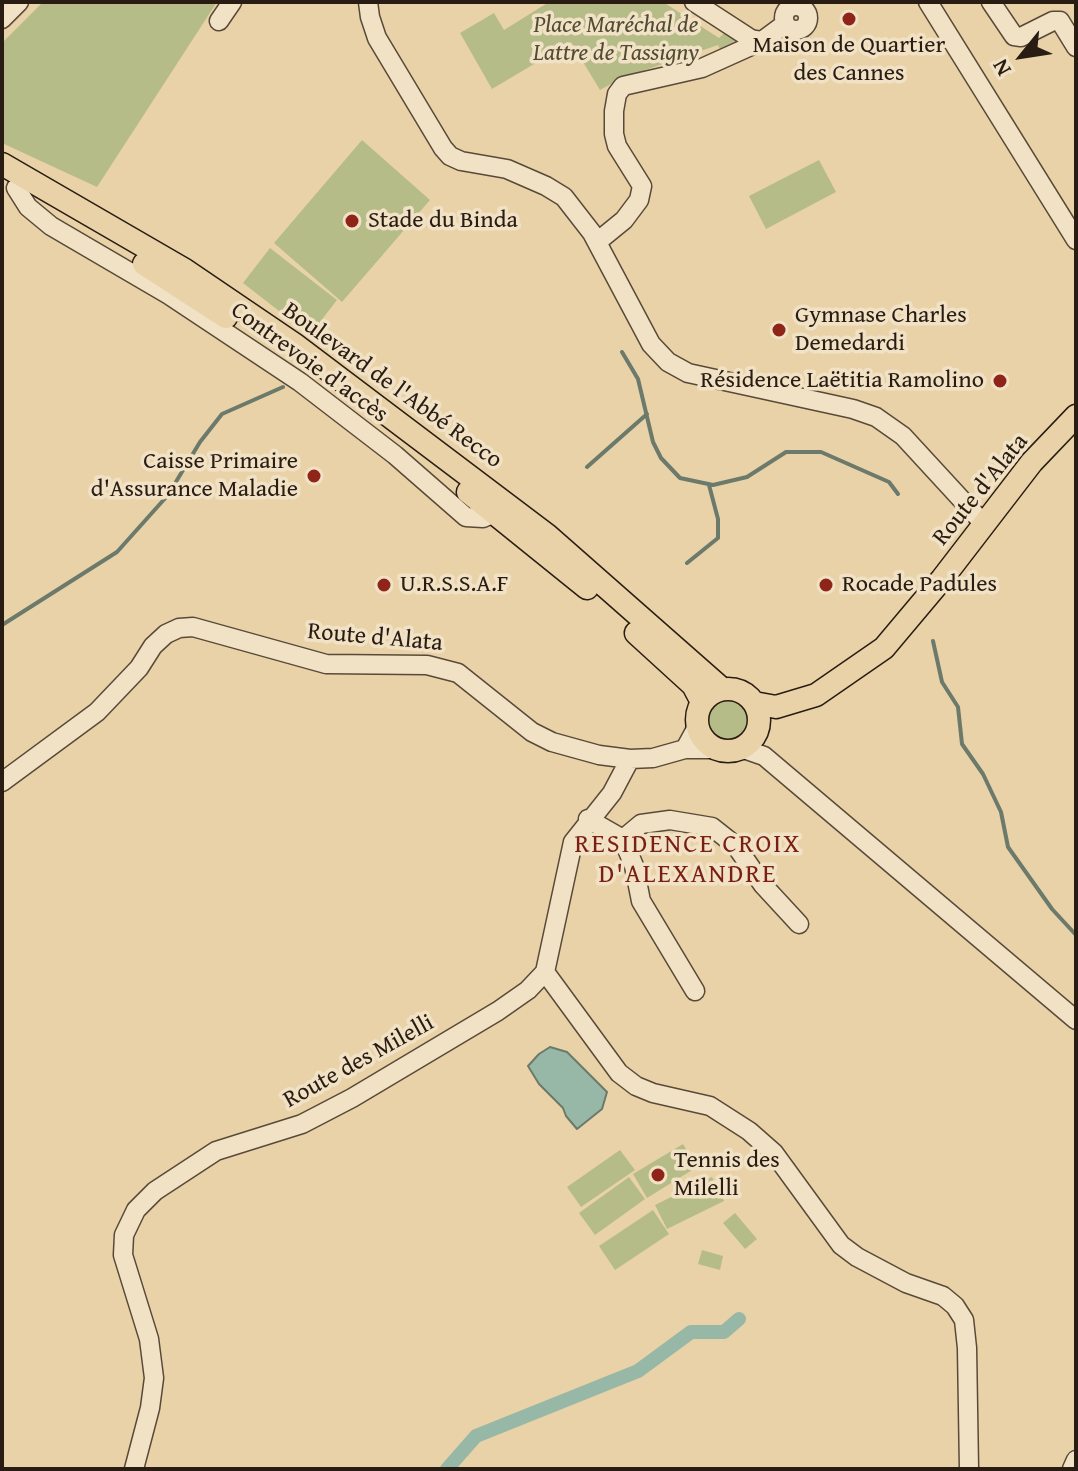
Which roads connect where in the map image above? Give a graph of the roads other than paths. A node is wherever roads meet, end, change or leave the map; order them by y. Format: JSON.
{"nodes":[{"id":1,"x":19,"y":2,"type":"edge"},
{"id":2,"x":232,"y":2,"type":"edge"},
{"id":3,"x":368,"y":2,"type":"edge"},
{"id":4,"x":694,"y":2,"type":"edge"},
{"id":5,"x":928,"y":2,"type":"edge"},
{"id":6,"x":991,"y":2,"type":"edge"},
{"id":7,"x":2,"y":19,"type":"edge"},
{"id":8,"x":219,"y":21,"type":"dead end"},
{"id":9,"x":785,"y":24,"type":"dead end"},
{"id":10,"x":762,"y":41,"type":"junction"},
{"id":11,"x":1076,"y":47,"type":"edge"},
{"id":12,"x":2,"y":164,"type":"edge"},
{"id":13,"x":9,"y":184,"type":"edge"},
{"id":14,"x":1076,"y":240,"type":"edge"},
{"id":15,"x":597,"y":242,"type":"junction"},
{"id":16,"x":1076,"y":416,"type":"edge"},
{"id":17,"x":984,"y":524,"type":"junction"},
{"id":18,"x":722,"y":689,"type":"junction"},
{"id":19,"x":702,"y":702,"type":"junction"},
{"id":20,"x":697,"y":727,"type":"junction"},
{"id":21,"x":758,"y":729,"type":"junction"},
{"id":22,"x":685,"y":749,"type":"junction"},
{"id":23,"x":715,"y":749,"type":"junction"},
{"id":24,"x":630,"y":759,"type":"junction"},
{"id":25,"x":2,"y":782,"type":"edge"},
{"id":26,"x":588,"y":819,"type":"junction"},
{"id":27,"x":623,"y":839,"type":"junction"},
{"id":28,"x":799,"y":924,"type":"dead end"},
{"id":29,"x":545,"y":972,"type":"junction"},
{"id":30,"x":695,"y":991,"type":"dead end"},
{"id":31,"x":1076,"y":1020,"type":"edge"},
{"id":32,"x":1076,"y":1460,"type":"edge"},
{"id":33,"x":134,"y":1469,"type":"edge"},
{"id":34,"x":969,"y":1469,"type":"edge"},
{"id":35,"x":1072,"y":1469,"type":"edge"}],
"edges":[{"from":1,"to":7,"type":"street"},
{"from":2,"to":8,"type":"street"},
{"from":3,"to":15,"type":"street"},
{"from":4,"to":10,"type":"street"},
{"from":5,"to":14,"type":"street"},
{"from":6,"to":11,"type":"street"},
{"from":9,"to":10,"type":"street"},
{"from":10,"to":15,"type":"street"},
{"from":12,"to":18,"type":"main road","name":"Boulevard de l'Abbé Recco"},
{"from":13,"to":19,"type":"main road","name":"Boulevard de l'Abbé Recco"},
{"from":15,"to":17,"type":"street"},
{"from":16,"to":17,"type":"main road","name":"Route d'Alata"},
{"from":17,"to":21,"type":"main road","name":"Route d'Alata"},
{"from":18,"to":19,"type":"main road"},
{"from":18,"to":21,"type":"main road"},
{"from":19,"to":20,"type":"main road"},
{"from":20,"to":22,"type":"street"},
{"from":20,"to":23,"type":"main road"},
{"from":21,"to":23,"type":"main road"},
{"from":21,"to":31,"type":"street"},
{"from":22,"to":23,"type":"street","name":"Route d'Alata"},
{"from":22,"to":24,"type":"street","name":"Route d'Alata"},
{"from":24,"to":25,"type":"street","name":"Route d'Alata"},
{"from":24,"to":26,"type":"street"},
{"from":26,"to":27,"type":"street"},
{"from":26,"to":29,"type":"street"},
{"from":27,"to":28,"type":"street"},
{"from":27,"to":30,"type":"street"},
{"from":29,"to":33,"type":"street","name":"Route des Milelli"},
{"from":29,"to":34,"type":"street"},
{"from":32,"to":35,"type":"street"}]}
